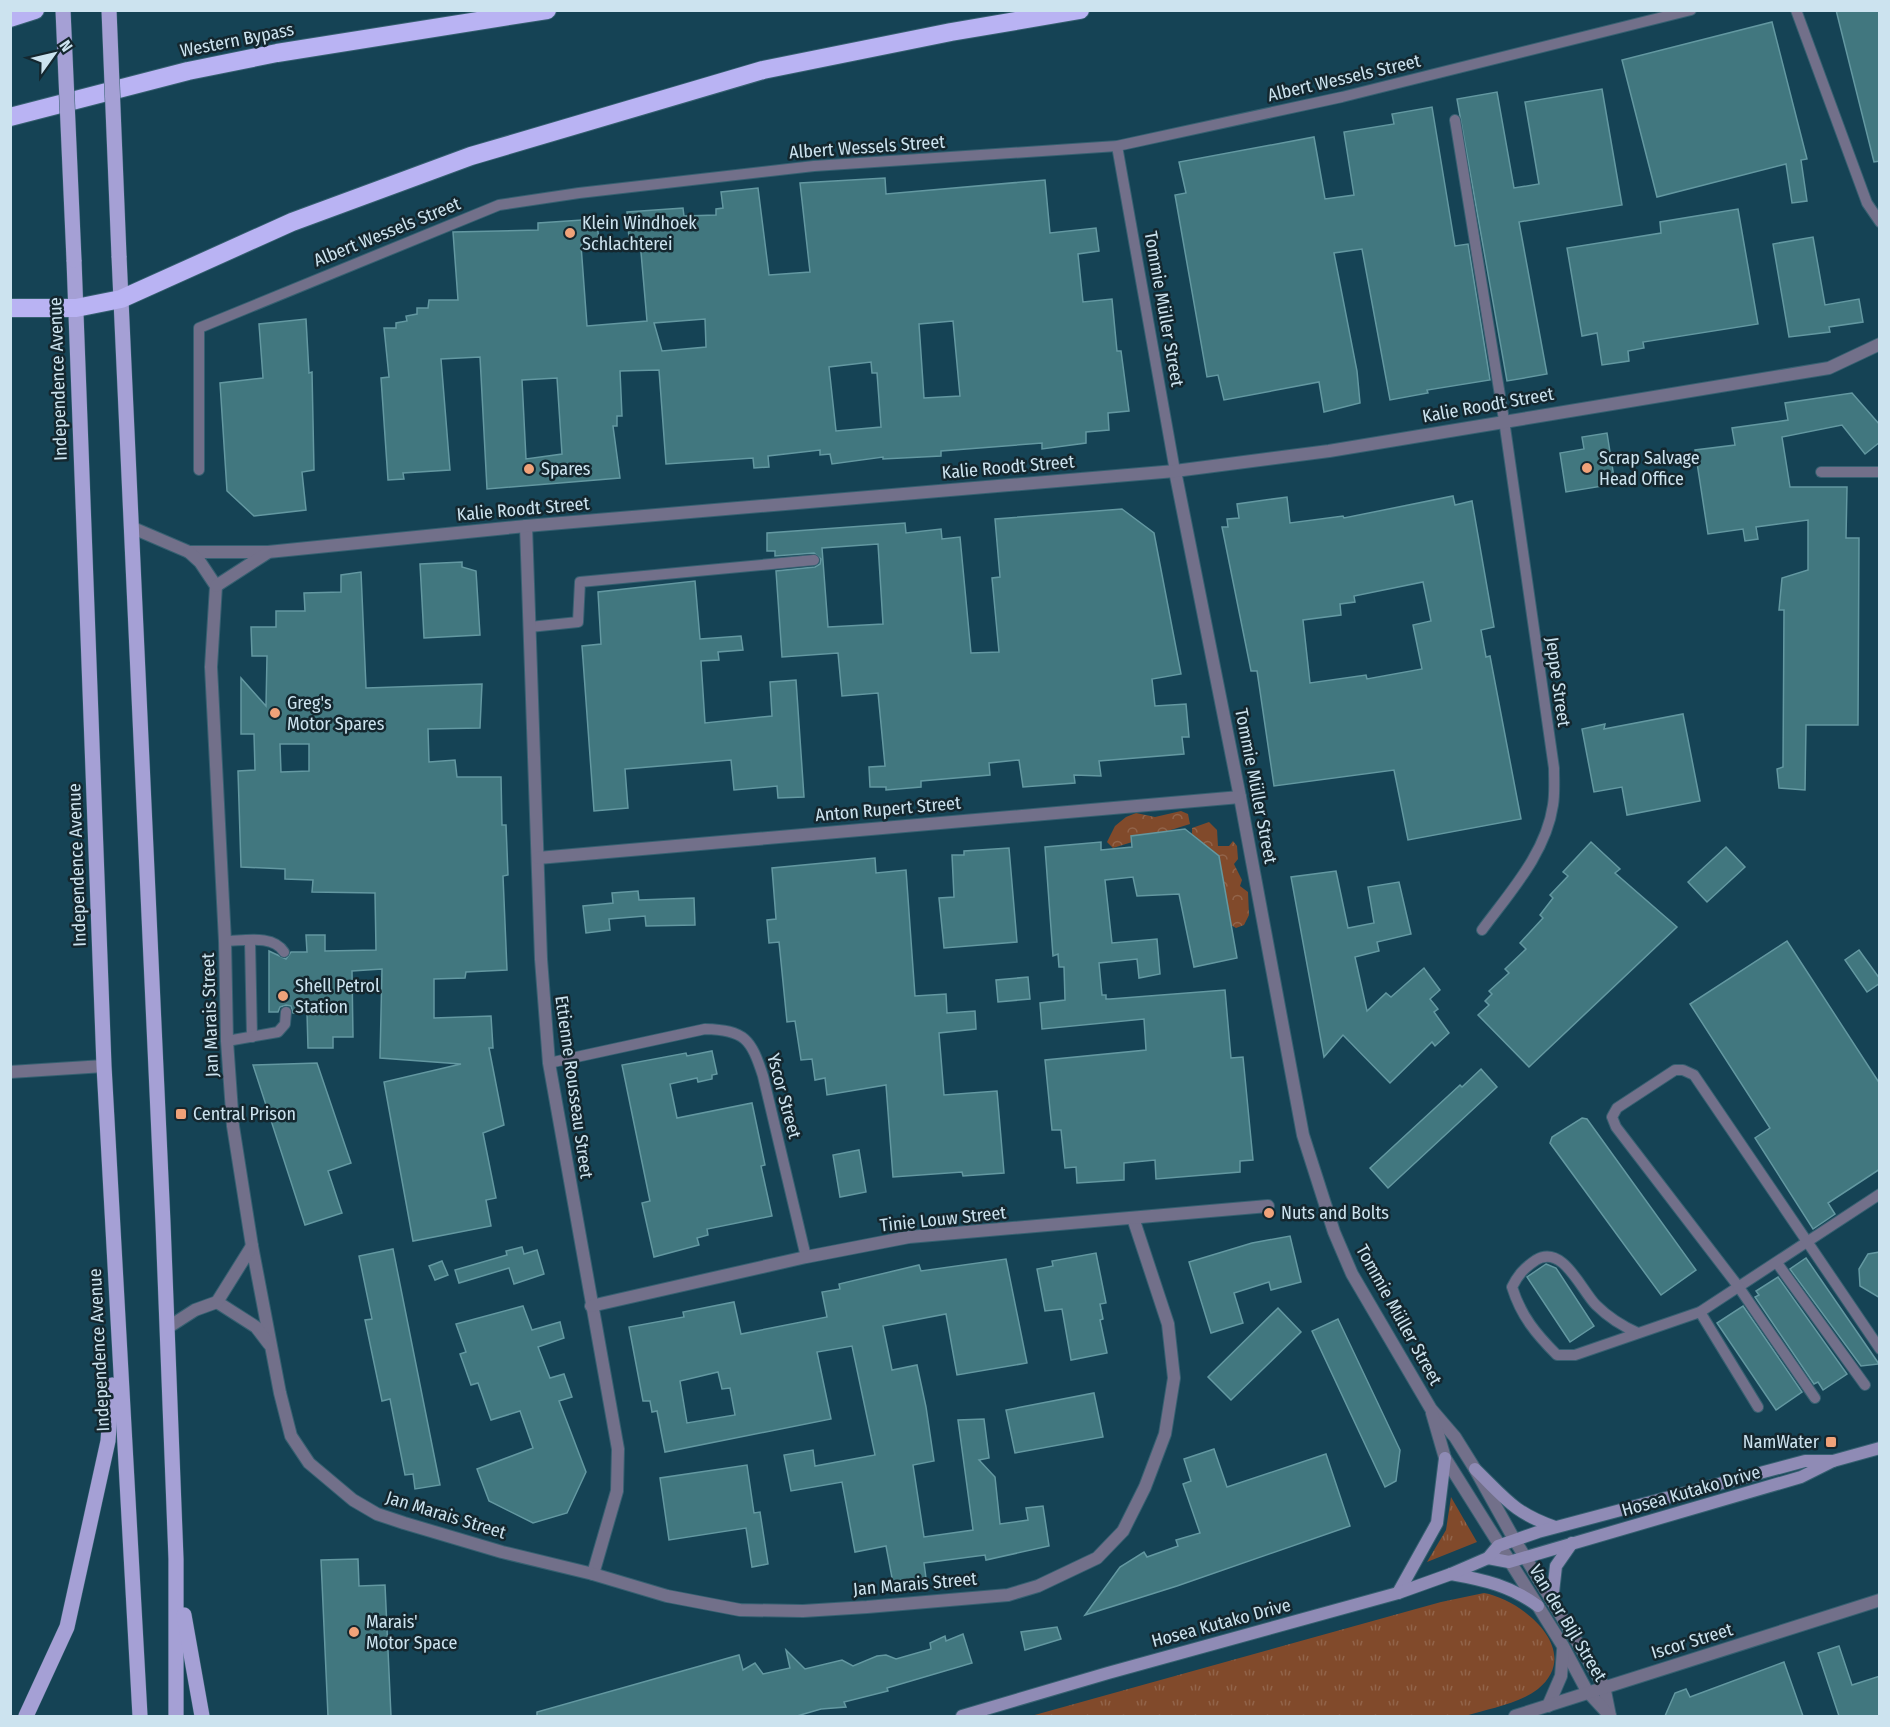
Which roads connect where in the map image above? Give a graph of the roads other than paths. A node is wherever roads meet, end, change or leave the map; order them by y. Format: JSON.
{"nodes":[{"id":1,"x":35,"y":10,"type":"edge"},
{"id":2,"x":63,"y":10,"type":"edge"},
{"id":3,"x":109,"y":10,"type":"edge"},
{"id":4,"x":547,"y":10,"type":"edge"},
{"id":5,"x":1080,"y":10,"type":"edge"},
{"id":6,"x":1691,"y":10,"type":"edge"},
{"id":7,"x":1796,"y":10,"type":"edge"},
{"id":8,"x":10,"y":18,"type":"edge"},
{"id":9,"x":10,"y":117,"type":"edge"},
{"id":10,"x":1455,"y":120,"type":"dead end"},
{"id":11,"x":1117,"y":146,"type":"junction"},
{"id":12,"x":1880,"y":222,"type":"edge"},
{"id":13,"x":121,"y":298,"type":"junction"},
{"id":14,"x":10,"y":308,"type":"edge"},
{"id":15,"x":76,"y":308,"type":"junction"},
{"id":16,"x":1880,"y":344,"type":"edge"},
{"id":17,"x":1504,"y":420,"type":"junction"},
{"id":18,"x":199,"y":470,"type":"dead end"},
{"id":19,"x":1175,"y":471,"type":"junction"},
{"id":20,"x":1821,"y":472,"type":"dead end"},
{"id":21,"x":1880,"y":472,"type":"edge"},
{"id":22,"x":526,"y":526,"type":"junction"},
{"id":23,"x":133,"y":528,"type":"junction"},
{"id":24,"x":189,"y":552,"type":"junction"},
{"id":25,"x":268,"y":552,"type":"junction"},
{"id":26,"x":814,"y":560,"type":"dead end"},
{"id":27,"x":216,"y":586,"type":"junction"},
{"id":28,"x":530,"y":627,"type":"junction"},
{"id":29,"x":1240,"y":797,"type":"junction"},
{"id":30,"x":538,"y":858,"type":"junction"},
{"id":31,"x":1482,"y":930,"type":"dead end"},
{"id":32,"x":225,"y":941,"type":"junction"},
{"id":33,"x":250,"y":941,"type":"junction"},
{"id":34,"x":284,"y":952,"type":"dead end"},
{"id":35,"x":286,"y":1012,"type":"dead end"},
{"id":36,"x":252,"y":1037,"type":"junction"},
{"id":37,"x":227,"y":1041,"type":"junction"},
{"id":38,"x":549,"y":1063,"type":"junction"},
{"id":39,"x":104,"y":1066,"type":"junction"},
{"id":40,"x":10,"y":1072,"type":"edge"},
{"id":41,"x":1880,"y":1194,"type":"edge"},
{"id":42,"x":1268,"y":1206,"type":"dead end"},
{"id":43,"x":1133,"y":1218,"type":"junction"},
{"id":44,"x":1806,"y":1244,"type":"junction"},
{"id":45,"x":252,"y":1246,"type":"junction"},
{"id":46,"x":806,"y":1257,"type":"junction"},
{"id":47,"x":1777,"y":1263,"type":"junction"},
{"id":48,"x":1737,"y":1286,"type":"junction"},
{"id":49,"x":218,"y":1302,"type":"junction"},
{"id":50,"x":591,"y":1306,"type":"junction"},
{"id":51,"x":1700,"y":1312,"type":"junction"},
{"id":52,"x":116,"y":1325,"type":"junction"},
{"id":53,"x":167,"y":1329,"type":"junction"},
{"id":54,"x":1638,"y":1333,"type":"junction"},
{"id":55,"x":271,"y":1348,"type":"junction"},
{"id":56,"x":1880,"y":1349,"type":"edge"},
{"id":57,"x":1865,"y":1385,"type":"dead end"},
{"id":58,"x":1815,"y":1398,"type":"dead end"},
{"id":59,"x":1758,"y":1407,"type":"dead end"},
{"id":60,"x":1431,"y":1409,"type":"junction"},
{"id":61,"x":1880,"y":1448,"type":"edge"},
{"id":62,"x":1445,"y":1458,"type":"junction"},
{"id":63,"x":1833,"y":1461,"type":"junction"},
{"id":64,"x":1475,"y":1469,"type":"junction"},
{"id":65,"x":1555,"y":1527,"type":"junction"},
{"id":66,"x":1514,"y":1539,"type":"junction"},
{"id":67,"x":1572,"y":1543,"type":"junction"},
{"id":68,"x":1498,"y":1546,"type":"junction"},
{"id":69,"x":1527,"y":1557,"type":"junction"},
{"id":70,"x":1488,"y":1558,"type":"junction"},
{"id":71,"x":176,"y":1559,"type":"junction"},
{"id":72,"x":1509,"y":1562,"type":"junction"},
{"id":73,"x":593,"y":1574,"type":"junction"},
{"id":74,"x":1451,"y":1574,"type":"junction"},
{"id":75,"x":1398,"y":1593,"type":"junction"},
{"id":76,"x":1880,"y":1600,"type":"edge"},
{"id":77,"x":1552,"y":1601,"type":"junction"},
{"id":78,"x":1538,"y":1606,"type":"junction"},
{"id":79,"x":1563,"y":1646,"type":"junction"},
{"id":80,"x":1604,"y":1686,"type":"junction"},
{"id":81,"x":1587,"y":1691,"type":"junction"},
{"id":82,"x":1548,"y":1706,"type":"junction"},
{"id":83,"x":26,"y":1716,"type":"edge"},
{"id":84,"x":140,"y":1716,"type":"edge"},
{"id":85,"x":176,"y":1716,"type":"edge"},
{"id":86,"x":202,"y":1716,"type":"edge"},
{"id":87,"x":962,"y":1716,"type":"edge"},
{"id":88,"x":1515,"y":1716,"type":"edge"},
{"id":89,"x":1610,"y":1716,"type":"edge"}],
"edges":[{"from":1,"to":8,"type":"highway"},
{"from":2,"to":15,"type":"main road","name":"Independence Avenue","bridge":true},
{"from":3,"to":13,"type":"main road","bridge":true},
{"from":4,"to":9,"type":"highway","name":"Western Bypass"},
{"from":5,"to":13,"type":"highway"},
{"from":6,"to":11,"type":"lane","name":"Albert Wessels Street"},
{"from":7,"to":12,"type":"lane"},
{"from":10,"to":17,"type":"lane","name":"Jeppe Street"},
{"from":11,"to":18,"type":"lane","name":"Albert Wessels Street"},
{"from":11,"to":19,"type":"lane","name":"Tommie Müller Street"},
{"from":13,"to":15,"type":"highway"},
{"from":13,"to":23,"type":"main road"},
{"from":14,"to":15,"type":"highway"},
{"from":15,"to":39,"type":"main road","name":"Independence Avenue"},
{"from":16,"to":17,"type":"street","name":"Kalie Roodt Street"},
{"from":17,"to":19,"type":"street","name":"Kalie Roodt Street"},
{"from":17,"to":31,"type":"lane","name":"Jeppe Street"},
{"from":19,"to":22,"type":"street","name":"Kalie Roodt Street"},
{"from":19,"to":29,"type":"street","name":"Tommie Müller Street"},
{"from":20,"to":21,"type":"lane"},
{"from":22,"to":25,"type":"street","name":"Kalie Roodt Street"},
{"from":22,"to":28,"type":"street","name":"Ettienne Rousseau Street"},
{"from":23,"to":24,"type":"street","name":"Kalie Roodt Street"},
{"from":23,"to":53,"type":"main road"},
{"from":24,"to":25,"type":"street","name":"Kalie Roodt Street"},
{"from":24,"to":27,"type":"street"},
{"from":25,"to":27,"type":"street"},
{"from":26,"to":28,"type":"lane"},
{"from":27,"to":32,"type":"street","name":"Jan Marais Street"},
{"from":28,"to":30,"type":"street","name":"Ettienne Rousseau Street"},
{"from":29,"to":30,"type":"street","name":"Anton Rupert Street"},
{"from":29,"to":60,"type":"street","name":"Tommie Müller Street"},
{"from":30,"to":38,"type":"street","name":"Ettienne Rousseau Street"},
{"from":32,"to":33,"type":"lane"},
{"from":32,"to":37,"type":"street","name":"Jan Marais Street"},
{"from":33,"to":34,"type":"lane"},
{"from":33,"to":36,"type":"lane"},
{"from":35,"to":36,"type":"lane"},
{"from":36,"to":37,"type":"lane"},
{"from":37,"to":45,"type":"street","name":"Jan Marais Street"},
{"from":38,"to":46,"type":"lane","name":"Yscor Street"},
{"from":38,"to":50,"type":"street","name":"Ettienne Rousseau Street"},
{"from":39,"to":40,"type":"street"},
{"from":39,"to":52,"type":"main road","name":"Independence Avenue"},
{"from":41,"to":44,"type":"lane"},
{"from":42,"to":43,"type":"street","name":"Tinie Louw Street"},
{"from":43,"to":46,"type":"street","name":"Tinie Louw Street"},
{"from":43,"to":73,"type":"street","name":"Jan Marais Street"},
{"from":44,"to":47,"type":"lane"},
{"from":44,"to":48,"type":"lane"},
{"from":44,"to":56,"type":"lane"},
{"from":45,"to":49,"type":"street"},
{"from":45,"to":55,"type":"street","name":"Jan Marais Street"},
{"from":46,"to":50,"type":"street","name":"Tinie Louw Street"},
{"from":47,"to":48,"type":"lane"},
{"from":47,"to":57,"type":"lane"},
{"from":48,"to":51,"type":"lane"},
{"from":48,"to":58,"type":"lane"},
{"from":49,"to":53,"type":"street"},
{"from":49,"to":55,"type":"street"},
{"from":50,"to":73,"type":"street","name":"Ettienne Rousseau Street"},
{"from":51,"to":54,"type":"lane"},
{"from":51,"to":59,"type":"lane"},
{"from":52,"to":83,"type":"main road"},
{"from":52,"to":84,"type":"main road","name":"Independence Avenue"},
{"from":53,"to":71,"type":"main road"},
{"from":54,"to":54,"type":"lane"},
{"from":55,"to":73,"type":"street","name":"Jan Marais Street"},
{"from":60,"to":62,"type":"street","name":"Tommie Müller Street"},
{"from":60,"to":64,"type":"street","name":"Tommie Müller Street"},
{"from":61,"to":63,"type":"main road","name":"Hosea Kutako Drive"},
{"from":62,"to":68,"type":"street","name":"Tommie Müller Street"},
{"from":62,"to":75,"type":"main road"},
{"from":63,"to":65,"type":"main road","name":"Hosea Kutako Drive"},
{"from":63,"to":67,"type":"main road","name":"Hosea Kutako Drive"},
{"from":64,"to":65,"type":"main road"},
{"from":64,"to":66,"type":"street","name":"Tommie Müller Street"},
{"from":65,"to":66,"type":"main road","name":"Hosea Kutako Drive"},
{"from":66,"to":68,"type":"main road","name":"Hosea Kutako Drive"},
{"from":66,"to":69,"type":"street","name":"Van der BIjl Street"},
{"from":67,"to":69,"type":"main road","name":"Hosea Kutako Drive"},
{"from":67,"to":77,"type":"main road"},
{"from":68,"to":70,"type":"main road","name":"Hosea Kutako Drive"},
{"from":68,"to":72,"type":"street","name":"Van der BIjl Street"},
{"from":69,"to":72,"type":"main road","name":"Hosea Kutako Drive"},
{"from":69,"to":77,"type":"street","name":"Van der BIjl Street"},
{"from":70,"to":72,"type":"main road","name":"Hosea Kutako Drive"},
{"from":70,"to":74,"type":"main road","name":"Hosea Kutako Drive"},
{"from":71,"to":85,"type":"main road"},
{"from":71,"to":86,"type":"main road"},
{"from":72,"to":78,"type":"street","name":"Van der BIjl Street"},
{"from":74,"to":75,"type":"main road","name":"Hosea Kutako Drive"},
{"from":74,"to":78,"type":"main road"},
{"from":75,"to":87,"type":"main road","name":"Hosea Kutako Drive"},
{"from":76,"to":80,"type":"street","name":"Iscor Street"},
{"from":77,"to":80,"type":"street","name":"Van der BIjl Street"},
{"from":78,"to":79,"type":"street","name":"Van der BIjl Street"},
{"from":79,"to":81,"type":"street","name":"Van der BIjl Street"},
{"from":79,"to":82,"type":"street"},
{"from":80,"to":81,"type":"street","name":"Iscor Street"},
{"from":80,"to":89,"type":"street","name":"Van der BIjl Street"},
{"from":81,"to":82,"type":"street","name":"Iscor Street"},
{"from":81,"to":89,"type":"street","name":"Van der BIjl Street"},
{"from":82,"to":88,"type":"street","name":"Iscor Street"}]}
